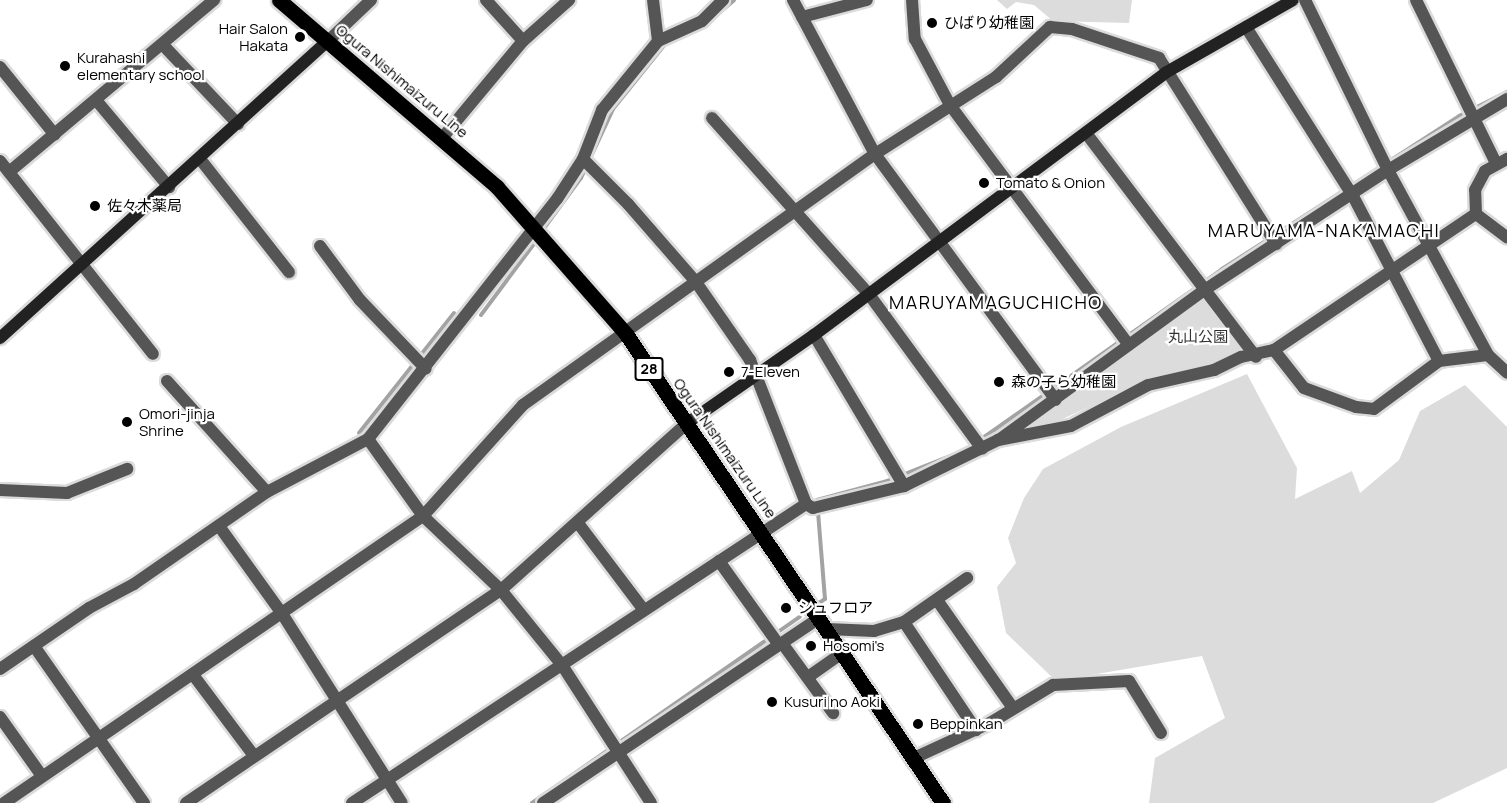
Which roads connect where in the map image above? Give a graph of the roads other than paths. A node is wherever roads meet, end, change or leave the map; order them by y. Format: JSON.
{"nodes":[{"id":1,"x":214,"y":0,"type":"edge"},
{"id":2,"x":279,"y":0,"type":"edge"},
{"id":3,"x":371,"y":0,"type":"edge"},
{"id":4,"x":486,"y":0,"type":"edge"},
{"id":5,"x":569,"y":0,"type":"edge"},
{"id":6,"x":653,"y":0,"type":"edge"},
{"id":7,"x":723,"y":0,"type":"edge"},
{"id":8,"x":793,"y":0,"type":"edge"},
{"id":9,"x":867,"y":0,"type":"edge"},
{"id":10,"x":912,"y":0,"type":"edge"},
{"id":11,"x":1293,"y":0,"type":"edge"},
{"id":12,"x":1305,"y":0,"type":"edge"},
{"id":13,"x":1416,"y":0,"type":"edge"},
{"id":14,"x":802,"y":17,"type":"junction"},
{"id":15,"x":1246,"y":27,"type":"junction"},
{"id":16,"x":523,"y":41,"type":"junction"},
{"id":17,"x":658,"y":41,"type":"junction"},
{"id":18,"x":327,"y":42,"type":"junction"},
{"id":19,"x":163,"y":45,"type":"junction"},
{"id":20,"x":0,"y":67,"type":"edge"},
{"id":21,"x":1166,"y":73,"type":"junction"},
{"id":22,"x":1507,"y":99,"type":"edge"},
{"id":23,"x":96,"y":100,"type":"junction"},
{"id":24,"x":950,"y":105,"type":"junction"},
{"id":25,"x":1473,"y":111,"type":"junction"},
{"id":26,"x":712,"y":118,"type":"dead end"},
{"id":27,"x":238,"y":124,"type":"junction"},
{"id":28,"x":1086,"y":133,"type":"junction"},
{"id":29,"x":55,"y":135,"type":"junction"},
{"id":30,"x":443,"y":137,"type":"junction"},
{"id":31,"x":874,"y":154,"type":"junction"},
{"id":32,"x":200,"y":159,"type":"junction"},
{"id":33,"x":584,"y":160,"type":"junction"},
{"id":34,"x":0,"y":161,"type":"edge"},
{"id":35,"x":1502,"y":161,"type":"edge"},
{"id":36,"x":1386,"y":165,"type":"junction"},
{"id":37,"x":9,"y":172,"type":"junction"},
{"id":38,"x":169,"y":187,"type":"junction"},
{"id":39,"x":1011,"y":188,"type":"junction"},
{"id":40,"x":1348,"y":189,"type":"junction"},
{"id":41,"x":794,"y":211,"type":"junction"},
{"id":42,"x":1476,"y":214,"type":"junction"},
{"id":43,"x":1493,"y":225,"type":"junction"},
{"id":44,"x":1507,"y":226,"type":"edge"},
{"id":45,"x":535,"y":229,"type":"junction"},
{"id":46,"x":1507,"y":237,"type":"edge"},
{"id":47,"x":1272,"y":238,"type":"junction"},
{"id":48,"x":939,"y":242,"type":"junction"},
{"id":49,"x":320,"y":246,"type":"dead end"},
{"id":50,"x":1430,"y":248,"type":"junction"},
{"id":51,"x":82,"y":266,"type":"junction"},
{"id":52,"x":1393,"y":271,"type":"junction"},
{"id":53,"x":289,"y":272,"type":"dead end"},
{"id":54,"x":696,"y":282,"type":"junction"},
{"id":55,"x":1206,"y":289,"type":"junction"},
{"id":56,"x":868,"y":293,"type":"junction"},
{"id":57,"x":626,"y":334,"type":"junction"},
{"id":58,"x":814,"y":335,"type":"junction"},
{"id":59,"x":0,"y":338,"type":"edge"},
{"id":60,"x":1129,"y":345,"type":"junction"},
{"id":61,"x":1274,"y":350,"type":"junction"},
{"id":62,"x":153,"y":354,"type":"dead end"},
{"id":63,"x":1488,"y":355,"type":"junction"},
{"id":64,"x":1256,"y":357,"type":"junction"},
{"id":65,"x":1439,"y":361,"type":"junction"},
{"id":66,"x":426,"y":369,"type":"junction"},
{"id":67,"x":1507,"y":373,"type":"edge"},
{"id":68,"x":758,"y":376,"type":"junction"},
{"id":69,"x":167,"y":381,"type":"dead end"},
{"id":70,"x":1051,"y":394,"type":"junction"},
{"id":71,"x":686,"y":424,"type":"junction"},
{"id":72,"x":368,"y":439,"type":"junction"},
{"id":73,"x":998,"y":440,"type":"junction"},
{"id":74,"x":980,"y":446,"type":"junction"},
{"id":75,"x":127,"y":469,"type":"dead end"},
{"id":76,"x":900,"y":480,"type":"junction"},
{"id":77,"x":0,"y":490,"type":"edge"},
{"id":78,"x":267,"y":492,"type":"junction"},
{"id":79,"x":809,"y":506,"type":"junction"},
{"id":80,"x":423,"y":516,"type":"junction"},
{"id":81,"x":578,"y":523,"type":"junction"},
{"id":82,"x":219,"y":526,"type":"junction"},
{"id":83,"x":762,"y":533,"type":"junction"},
{"id":84,"x":719,"y":561,"type":"junction"},
{"id":85,"x":967,"y":578,"type":"dead end"},
{"id":86,"x":501,"y":590,"type":"junction"},
{"id":87,"x":937,"y":600,"type":"junction"},
{"id":88,"x":643,"y":609,"type":"junction"},
{"id":89,"x":283,"y":615,"type":"junction"},
{"id":90,"x":904,"y":622,"type":"junction"},
{"id":91,"x":823,"y":624,"type":"junction"},
{"id":92,"x":776,"y":641,"type":"junction"},
{"id":93,"x":34,"y":646,"type":"junction"},
{"id":94,"x":842,"y":652,"type":"junction"},
{"id":95,"x":562,"y":665,"type":"junction"},
{"id":96,"x":0,"y":669,"type":"edge"},
{"id":97,"x":194,"y":676,"type":"junction"},
{"id":98,"x":808,"y":677,"type":"junction"},
{"id":99,"x":338,"y":701,"type":"junction"},
{"id":100,"x":1013,"y":708,"type":"junction"},
{"id":101,"x":833,"y":713,"type":"dead end"},
{"id":102,"x":0,"y":717,"type":"edge"},
{"id":103,"x":976,"y":730,"type":"junction"},
{"id":104,"x":1161,"y":733,"type":"dead end"},
{"id":105,"x":99,"y":739,"type":"junction"},
{"id":106,"x":617,"y":751,"type":"junction"},
{"id":107,"x":254,"y":756,"type":"junction"},
{"id":108,"x":914,"y":758,"type":"junction"},
{"id":109,"x":42,"y":776,"type":"junction"},
{"id":110,"x":386,"y":780,"type":"junction"},
{"id":111,"x":4,"y":803,"type":"edge"},
{"id":112,"x":144,"y":803,"type":"edge"},
{"id":113,"x":186,"y":803,"type":"edge"},
{"id":114,"x":352,"y":803,"type":"edge"},
{"id":115,"x":402,"y":803,"type":"edge"},
{"id":116,"x":543,"y":803,"type":"edge"},
{"id":117,"x":651,"y":803,"type":"edge"},
{"id":118,"x":944,"y":803,"type":"edge"}],
"edges":[{"from":1,"to":19,"type":"street"},
{"from":2,"to":18,"type":"main road","name":"Ogura Nishimaizuru Line","number":"28"},
{"from":3,"to":18,"type":"street"},
{"from":4,"to":16,"type":"street"},
{"from":5,"to":16,"type":"street"},
{"from":6,"to":17,"type":"street"},
{"from":7,"to":17,"type":"street"},
{"from":8,"to":14,"type":"street"},
{"from":9,"to":14,"type":"street"},
{"from":10,"to":24,"type":"street"},
{"from":11,"to":15,"type":"street"},
{"from":12,"to":36,"type":"street"},
{"from":13,"to":25,"type":"street"},
{"from":14,"to":31,"type":"street"},
{"from":15,"to":21,"type":"street"},
{"from":15,"to":40,"type":"street"},
{"from":16,"to":30,"type":"street"},
{"from":17,"to":33,"type":"street"},
{"from":18,"to":27,"type":"street"},
{"from":18,"to":30,"type":"main road","name":"Ogura Nishimaizuru Line","number":"28"},
{"from":19,"to":23,"type":"street"},
{"from":19,"to":27,"type":"street"},
{"from":20,"to":29,"type":"street"},
{"from":21,"to":24,"type":"street"},
{"from":21,"to":28,"type":"street"},
{"from":21,"to":47,"type":"street"},
{"from":22,"to":25,"type":"street"},
{"from":23,"to":29,"type":"street"},
{"from":23,"to":38,"type":"street"},
{"from":24,"to":31,"type":"street"},
{"from":24,"to":39,"type":"street"},
{"from":25,"to":35,"type":"street"},
{"from":25,"to":36,"type":"street"},
{"from":26,"to":41,"type":"street"},
{"from":27,"to":32,"type":"street"},
{"from":28,"to":39,"type":"street"},
{"from":28,"to":55,"type":"street"},
{"from":29,"to":37,"type":"street"},
{"from":30,"to":45,"type":"main road","name":"Ogura Nishimaizuru Line","number":"28"},
{"from":31,"to":41,"type":"street"},
{"from":31,"to":48,"type":"street"},
{"from":32,"to":38,"type":"street"},
{"from":32,"to":53,"type":"street"},
{"from":33,"to":45,"type":"street"},
{"from":33,"to":54,"type":"street"},
{"from":34,"to":37,"type":"street"},
{"from":35,"to":42,"type":"street"},
{"from":36,"to":40,"type":"street"},
{"from":36,"to":50,"type":"street"},
{"from":37,"to":51,"type":"street"},
{"from":38,"to":51,"type":"street"},
{"from":39,"to":48,"type":"street"},
{"from":39,"to":60,"type":"street"},
{"from":40,"to":47,"type":"street"},
{"from":40,"to":52,"type":"street"},
{"from":41,"to":54,"type":"street"},
{"from":41,"to":56,"type":"street"},
{"from":42,"to":43,"type":"street"},
{"from":42,"to":50,"type":"street"},
{"from":43,"to":44,"type":"street"},
{"from":43,"to":46,"type":"street"},
{"from":45,"to":57,"type":"main road","name":"Ogura Nishimaizuru Line","number":"28"},
{"from":45,"to":66,"type":"street"},
{"from":47,"to":55,"type":"street"},
{"from":48,"to":56,"type":"street"},
{"from":48,"to":70,"type":"street"},
{"from":49,"to":66,"type":"street"},
{"from":50,"to":52,"type":"street"},
{"from":50,"to":63,"type":"street"},
{"from":51,"to":59,"type":"street"},
{"from":51,"to":62,"type":"street"},
{"from":52,"to":61,"type":"street"},
{"from":52,"to":65,"type":"street"},
{"from":54,"to":57,"type":"street"},
{"from":54,"to":68,"type":"street"},
{"from":55,"to":60,"type":"street"},
{"from":55,"to":64,"type":"street"},
{"from":56,"to":58,"type":"street"},
{"from":56,"to":74,"type":"street"},
{"from":57,"to":71,"type":"main road","name":"Ogura Nishimaizuru Line","number":"28"},
{"from":57,"to":80,"type":"street"},
{"from":58,"to":68,"type":"street"},
{"from":58,"to":76,"type":"street"},
{"from":60,"to":70,"type":"street"},
{"from":61,"to":64,"type":"street"},
{"from":61,"to":65,"type":"street"},
{"from":63,"to":65,"type":"street"},
{"from":63,"to":67,"type":"street"},
{"from":64,"to":73,"type":"street"},
{"from":66,"to":72,"type":"street"},
{"from":68,"to":71,"type":"street"},
{"from":68,"to":79,"type":"street"},
{"from":69,"to":78,"type":"street"},
{"from":70,"to":73,"type":"street"},
{"from":71,"to":81,"type":"street"},
{"from":71,"to":83,"type":"main road","name":"Ogura Nishimaizuru Line","number":"28"},
{"from":72,"to":78,"type":"street"},
{"from":72,"to":80,"type":"street"},
{"from":73,"to":74,"type":"street"},
{"from":74,"to":76,"type":"street"},
{"from":75,"to":77,"type":"street"},
{"from":76,"to":79,"type":"street"},
{"from":78,"to":82,"type":"street"},
{"from":79,"to":83,"type":"street"},
{"from":80,"to":86,"type":"street"},
{"from":80,"to":89,"type":"street"},
{"from":81,"to":86,"type":"street"},
{"from":81,"to":88,"type":"street"},
{"from":82,"to":89,"type":"street"},
{"from":82,"to":93,"type":"street"},
{"from":83,"to":84,"type":"street"},
{"from":83,"to":91,"type":"main road","name":"Ogura Nishimaizuru Line","number":"28"},
{"from":84,"to":88,"type":"street"},
{"from":84,"to":92,"type":"street"},
{"from":85,"to":87,"type":"street"},
{"from":86,"to":95,"type":"street"},
{"from":86,"to":99,"type":"street"},
{"from":87,"to":90,"type":"street"},
{"from":87,"to":100,"type":"street"},
{"from":88,"to":95,"type":"street"},
{"from":89,"to":97,"type":"street"},
{"from":89,"to":99,"type":"street"},
{"from":90,"to":91,"type":"street"},
{"from":90,"to":103,"type":"street"},
{"from":91,"to":92,"type":"street"},
{"from":91,"to":94,"type":"main road","name":"Ogura Nishimaizuru Line","number":"28"},
{"from":92,"to":98,"type":"street"},
{"from":92,"to":106,"type":"street"},
{"from":93,"to":96,"type":"street"},
{"from":93,"to":105,"type":"street"},
{"from":94,"to":98,"type":"street"},
{"from":94,"to":108,"type":"main road","name":"Ogura Nishimaizuru Line","number":"28"},
{"from":95,"to":106,"type":"street"},
{"from":95,"to":110,"type":"street"},
{"from":97,"to":105,"type":"street"},
{"from":97,"to":107,"type":"street"},
{"from":98,"to":101,"type":"street"},
{"from":99,"to":107,"type":"street"},
{"from":99,"to":110,"type":"street"},
{"from":100,"to":103,"type":"street"},
{"from":100,"to":104,"type":"street"},
{"from":102,"to":109,"type":"street"},
{"from":103,"to":108,"type":"street"},
{"from":105,"to":109,"type":"street"},
{"from":105,"to":112,"type":"street"},
{"from":106,"to":116,"type":"street"},
{"from":106,"to":117,"type":"street"},
{"from":107,"to":113,"type":"street"},
{"from":108,"to":118,"type":"main road","name":"Ogura Nishimaizuru Line","number":"28"},
{"from":109,"to":111,"type":"street"},
{"from":110,"to":114,"type":"street"},
{"from":110,"to":115,"type":"street"}]}
